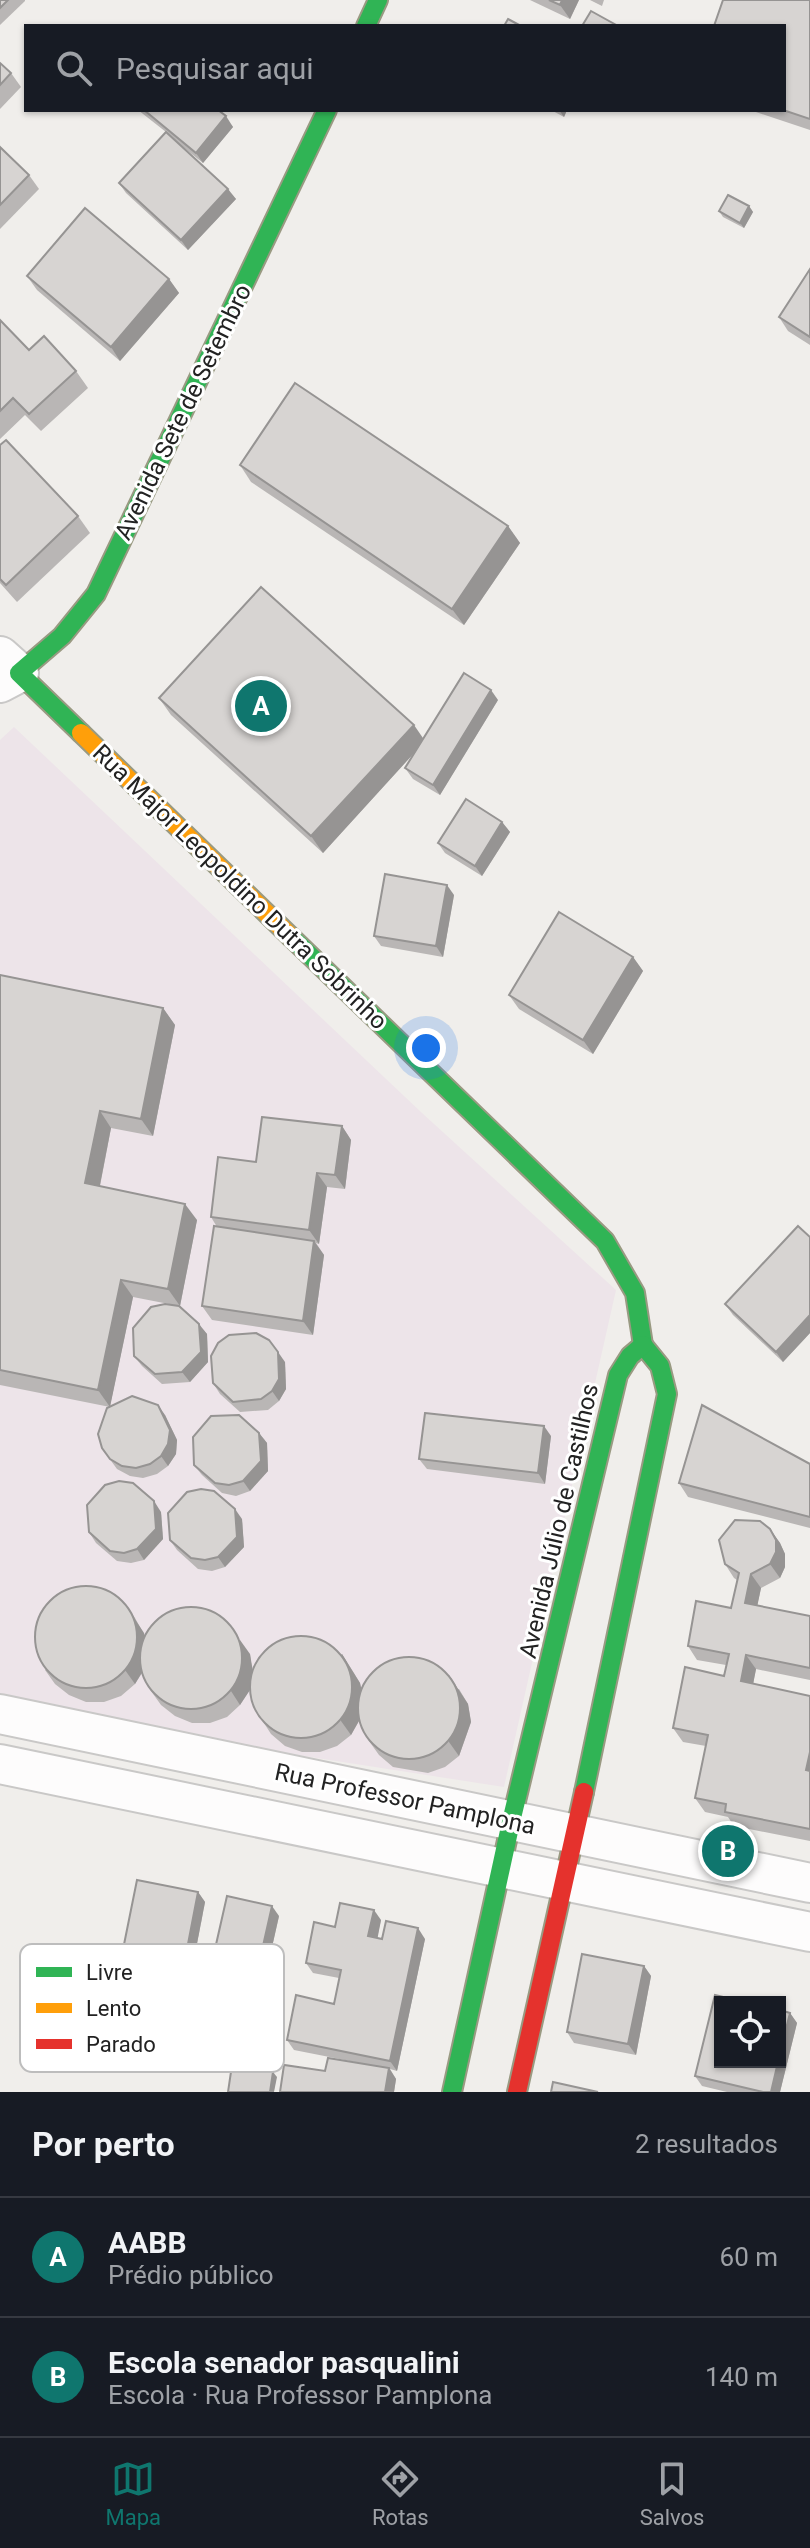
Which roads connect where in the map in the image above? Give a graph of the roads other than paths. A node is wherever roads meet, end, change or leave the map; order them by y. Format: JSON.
{"nodes":[{"id":1,"x":378,"y":0,"type":"edge"},
{"id":2,"x":367,"y":24,"type":"edge"},
{"id":3,"x":326,"y":112,"type":"edge"},
{"id":4,"x":6,"y":670,"type":"edge"},
{"id":5,"x":643,"y":1345,"type":"junction"},
{"id":6,"x":0,"y":1714,"type":"edge"},
{"id":7,"x":73,"y":1730,"type":"junction"},
{"id":8,"x":0,"y":1764,"type":"edge"},
{"id":9,"x":63,"y":1778,"type":"junction"},
{"id":10,"x":511,"y":1822,"type":"junction"},
{"id":11,"x":576,"y":1832,"type":"junction"},
{"id":12,"x":500,"y":1869,"type":"junction"},
{"id":13,"x":564,"y":1881,"type":"junction"},
{"id":14,"x":802,"y":1881,"type":"edge"},
{"id":15,"x":797,"y":1929,"type":"edge"},
{"id":16,"x":514,"y":2082,"type":"edge"},
{"id":17,"x":452,"y":2092,"type":"edge"}],
"edges":[{"from":1,"to":2,"type":"street"},
{"from":3,"to":4,"type":"street","name":"Avenida Sete de Setembro"},
{"from":4,"to":5,"type":"street","name":"Rua Major Leopoldino Dutra Sobrinho"},
{"from":5,"to":10,"type":"street","name":"Avenida Júlio de Castilhos"},
{"from":5,"to":11,"type":"street"},
{"from":6,"to":7,"type":"street","name":"Rua Professor Pamplona"},
{"from":7,"to":9,"type":"street"},
{"from":7,"to":10,"type":"street","name":"Rua Professor Pamplona"},
{"from":8,"to":9,"type":"street","name":"Rua Professor Pamplona"},
{"from":9,"to":12,"type":"street","name":"Rua Professor Pamplona"},
{"from":10,"to":11,"type":"street","name":"Rua Professor Pamplona"},
{"from":10,"to":12,"type":"street","name":"Avenida Júlio de Castilhos"},
{"from":11,"to":13,"type":"street"},
{"from":11,"to":14,"type":"street","name":"Rua Professor Pamplona"},
{"from":12,"to":13,"type":"street","name":"Rua Professor Pamplona"},
{"from":12,"to":17,"type":"street","name":"Avenida Júlio de Castilhos"},
{"from":13,"to":15,"type":"street","name":"Rua Professor Pamplona"},
{"from":13,"to":16,"type":"street"},
{"from":14,"to":15,"type":"street"}]}
